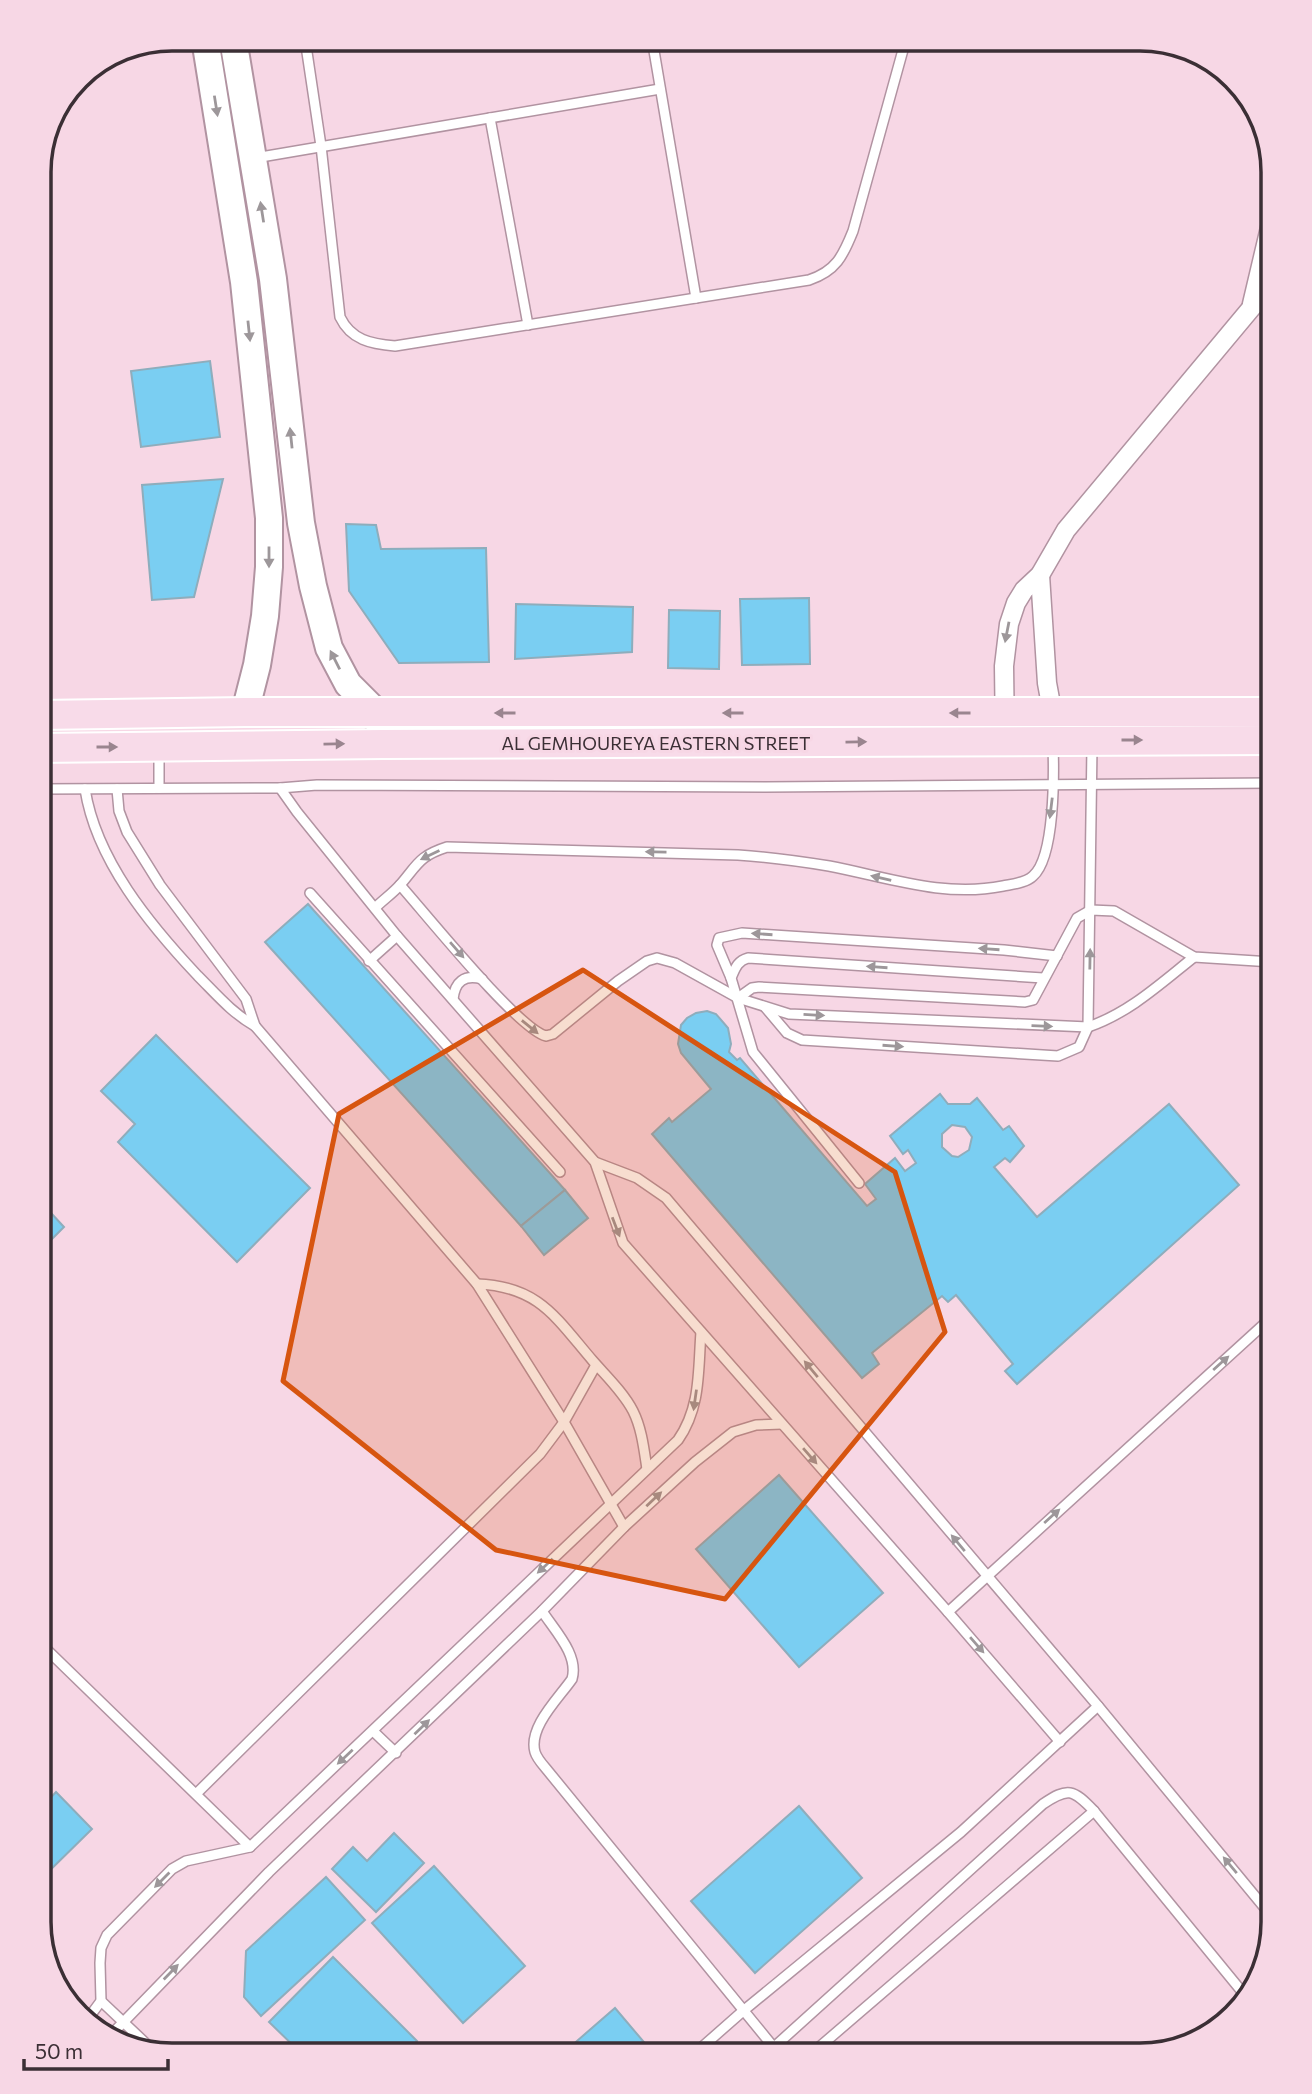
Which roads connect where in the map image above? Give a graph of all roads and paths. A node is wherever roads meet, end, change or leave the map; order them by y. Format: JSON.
{"nodes":[{"id":1,"x":207,"y":51,"type":"edge"},
{"id":2,"x":235,"y":51,"type":"edge"},
{"id":3,"x":306,"y":51,"type":"edge"},
{"id":4,"x":654,"y":51,"type":"edge"},
{"id":5,"x":903,"y":51,"type":"edge"},
{"id":6,"x":660,"y":89,"type":"junction"},
{"id":7,"x":490,"y":118,"type":"junction"},
{"id":8,"x":321,"y":146,"type":"junction"},
{"id":9,"x":253,"y":158,"type":"junction"},
{"id":10,"x":1261,"y":267,"type":"edge"},
{"id":11,"x":273,"y":279,"type":"junction"},
{"id":12,"x":244,"y":282,"type":"junction"},
{"id":13,"x":1261,"y":297,"type":"edge"},
{"id":14,"x":696,"y":298,"type":"junction"},
{"id":15,"x":1251,"y":310,"type":"junction"},
{"id":16,"x":528,"y":325,"type":"junction"},
{"id":17,"x":1041,"y":575,"type":"junction"},
{"id":18,"x":245,"y":712,"type":"junction"},
{"id":19,"x":377,"y":713,"type":"junction"},
{"id":20,"x":1261,"y":713,"type":"edge"},
{"id":21,"x":180,"y":714,"type":"junction"},
{"id":22,"x":51,"y":715,"type":"edge"},
{"id":23,"x":1005,"y":727,"type":"junction"},
{"id":24,"x":1053,"y":727,"type":"junction"},
{"id":25,"x":1092,"y":740,"type":"junction"},
{"id":26,"x":1261,"y":740,"type":"edge"},
{"id":27,"x":383,"y":744,"type":"junction"},
{"id":28,"x":169,"y":747,"type":"junction"},
{"id":29,"x":51,"y":748,"type":"edge"},
{"id":30,"x":1261,"y":783,"type":"edge"},
{"id":31,"x":1054,"y":785,"type":"junction"},
{"id":32,"x":1092,"y":785,"type":"junction"},
{"id":33,"x":280,"y":788,"type":"junction"},
{"id":34,"x":51,"y":789,"type":"edge"},
{"id":35,"x":85,"y":789,"type":"junction"},
{"id":36,"x":117,"y":789,"type":"junction"},
{"id":37,"x":159,"y":789,"type":"junction"},
{"id":38,"x":400,"y":885,"type":"junction"},
{"id":39,"x":310,"y":893,"type":"dead end"},
{"id":40,"x":375,"y":908,"type":"junction"},
{"id":41,"x":1091,"y":910,"type":"junction"},
{"id":42,"x":397,"y":936,"type":"junction"},
{"id":43,"x":1056,"y":956,"type":"junction"},
{"id":44,"x":1194,"y":957,"type":"junction"},
{"id":45,"x":369,"y":961,"type":"junction"},
{"id":46,"x":1261,"y":961,"type":"edge"},
{"id":47,"x":731,"y":978,"type":"junction"},
{"id":48,"x":1043,"y":978,"type":"junction"},
{"id":49,"x":482,"y":979,"type":"junction"},
{"id":50,"x":738,"y":998,"type":"junction"},
{"id":51,"x":453,"y":999,"type":"junction"},
{"id":52,"x":765,"y":1007,"type":"junction"},
{"id":53,"x":255,"y":1026,"type":"junction"},
{"id":54,"x":1088,"y":1027,"type":"junction"},
{"id":55,"x":595,"y":1163,"type":"junction"},
{"id":56,"x":560,"y":1172,"type":"dead end"},
{"id":57,"x":859,"y":1183,"type":"dead end"},
{"id":58,"x":477,"y":1284,"type":"junction"},
{"id":59,"x":1261,"y":1327,"type":"edge"},
{"id":60,"x":701,"y":1332,"type":"junction"},
{"id":61,"x":596,"y":1365,"type":"junction"},
{"id":62,"x":564,"y":1422,"type":"junction"},
{"id":63,"x":782,"y":1424,"type":"junction"},
{"id":64,"x":647,"y":1469,"type":"junction"},
{"id":65,"x":611,"y":1503,"type":"junction"},
{"id":66,"x":624,"y":1527,"type":"junction"},
{"id":67,"x":986,"y":1576,"type":"junction"},
{"id":68,"x":542,"y":1611,"type":"junction"},
{"id":69,"x":948,"y":1612,"type":"junction"},
{"id":70,"x":51,"y":1654,"type":"edge"},
{"id":71,"x":1098,"y":1706,"type":"junction"},
{"id":72,"x":373,"y":1731,"type":"junction"},
{"id":73,"x":1060,"y":1742,"type":"junction"},
{"id":74,"x":396,"y":1753,"type":"junction"},
{"id":75,"x":197,"y":1793,"type":"junction"},
{"id":76,"x":1094,"y":1811,"type":"junction"},
{"id":77,"x":250,"y":1847,"type":"junction"},
{"id":78,"x":1261,"y":1903,"type":"edge"},
{"id":79,"x":1240,"y":1990,"type":"edge"},
{"id":80,"x":102,"y":2001,"type":"junction"},
{"id":81,"x":743,"y":2011,"type":"junction"},
{"id":82,"x":93,"y":2013,"type":"edge"},
{"id":83,"x":124,"y":2020,"type":"junction"},
{"id":84,"x":116,"y":2030,"type":"edge"},
{"id":85,"x":143,"y":2040,"type":"edge"},
{"id":86,"x":707,"y":2043,"type":"edge"},
{"id":87,"x":770,"y":2043,"type":"edge"},
{"id":88,"x":787,"y":2043,"type":"edge"},
{"id":89,"x":824,"y":2043,"type":"edge"}],
"edges":[{"from":1,"to":12,"type":"main road","one_way":true},
{"from":2,"to":9,"type":"main road"},
{"from":3,"to":8,"type":"lane"},
{"from":4,"to":6,"type":"lane"},
{"from":5,"to":14,"type":"lane"},
{"from":6,"to":7,"type":"lane"},
{"from":6,"to":14,"type":"lane"},
{"from":7,"to":8,"type":"lane"},
{"from":7,"to":16,"type":"lane"},
{"from":8,"to":9,"type":"lane"},
{"from":8,"to":16,"type":"lane"},
{"from":11,"to":9,"type":"main road","one_way":true},
{"from":10,"to":15,"type":"street"},
{"from":11,"to":12,"type":"main road"},
{"from":19,"to":11,"type":"main road","one_way":true},
{"from":12,"to":18,"type":"main road","one_way":true},
{"from":13,"to":15,"type":"street"},
{"from":14,"to":16,"type":"lane"},
{"from":15,"to":17,"type":"street"},
{"from":17,"to":23,"type":"street","one_way":true},
{"from":17,"to":24,"type":"street"},
{"from":18,"to":19,"type":"main road","name":"AL GEMHOUREYA EASTERN STREET"},
{"from":18,"to":21,"type":"main road","name":"AL GEMHOUREYA EASTERN STREET"},
{"from":23,"to":19,"type":"main road","name":"AL GEMHOUREYA EASTERN STREET","one_way":true},
{"from":19,"to":27,"type":"main road"},
{"from":20,"to":24,"type":"main road","name":"AL GEMHOUREYA EASTERN STREET"},
{"from":21,"to":22,"type":"main road","name":"AL GEMHOUREYA EASTERN STREET"},
{"from":21,"to":28,"type":"main road"},
{"from":23,"to":24,"type":"main road","name":"AL GEMHOUREYA EASTERN STREET"},
{"from":27,"to":23,"type":"main road","name":"AL GEMHOUREYA EASTERN STREET","one_way":true},
{"from":24,"to":25,"type":"main road","name":"AL GEMHOUREYA EASTERN STREET"},
{"from":24,"to":31,"type":"lane"},
{"from":25,"to":26,"type":"main road","name":"AL GEMHOUREYA EASTERN STREET","one_way":true},
{"from":25,"to":32,"type":"lane"},
{"from":28,"to":27,"type":"main road","name":"AL GEMHOUREYA EASTERN STREET","one_way":true},
{"from":29,"to":28,"type":"main road","name":"AL GEMHOUREYA EASTERN STREET","one_way":true},
{"from":28,"to":37,"type":"lane"},
{"from":30,"to":32,"type":"lane"},
{"from":31,"to":32,"type":"lane"},
{"from":31,"to":33,"type":"lane"},
{"from":31,"to":38,"type":"lane","one_way":true},
{"from":32,"to":41,"type":"lane"},
{"from":33,"to":37,"type":"lane"},
{"from":33,"to":40,"type":"lane"},
{"from":34,"to":35,"type":"lane"},
{"from":35,"to":36,"type":"lane"},
{"from":35,"to":53,"type":"lane"},
{"from":36,"to":37,"type":"lane"},
{"from":36,"to":53,"type":"lane"},
{"from":38,"to":40,"type":"lane"},
{"from":38,"to":49,"type":"lane","one_way":true},
{"from":39,"to":45,"type":"lane"},
{"from":40,"to":42,"type":"lane"},
{"from":41,"to":43,"type":"lane"},
{"from":41,"to":44,"type":"lane"},
{"from":54,"to":41,"type":"lane","one_way":true},
{"from":42,"to":45,"type":"lane"},
{"from":42,"to":51,"type":"lane"},
{"from":43,"to":47,"type":"lane","one_way":true},
{"from":43,"to":48,"type":"lane"},
{"from":44,"to":46,"type":"lane"},
{"from":44,"to":54,"type":"lane"},
{"from":45,"to":56,"type":"lane"},
{"from":48,"to":47,"type":"lane","one_way":true},
{"from":47,"to":50,"type":"lane"},
{"from":48,"to":50,"type":"lane"},
{"from":49,"to":50,"type":"lane","one_way":true},
{"from":49,"to":51,"type":"lane"},
{"from":50,"to":52,"type":"lane"},
{"from":50,"to":57,"type":"lane"},
{"from":51,"to":55,"type":"lane"},
{"from":52,"to":54,"type":"lane","one_way":true},
{"from":52,"to":54,"type":"lane","one_way":true},
{"from":53,"to":58,"type":"lane"},
{"from":55,"to":60,"type":"lane","one_way":true},
{"from":67,"to":55,"type":"lane","one_way":true},
{"from":58,"to":61,"type":"lane"},
{"from":58,"to":62,"type":"lane"},
{"from":67,"to":59,"type":"lane","one_way":true},
{"from":60,"to":63,"type":"lane"},
{"from":60,"to":64,"type":"lane","one_way":true},
{"from":61,"to":62,"type":"lane"},
{"from":61,"to":64,"type":"lane"},
{"from":62,"to":65,"type":"lane"},
{"from":62,"to":75,"type":"lane"},
{"from":66,"to":63,"type":"lane","one_way":true},
{"from":63,"to":69,"type":"lane","one_way":true},
{"from":64,"to":65,"type":"lane"},
{"from":65,"to":66,"type":"lane"},
{"from":65,"to":72,"type":"lane","one_way":true},
{"from":66,"to":68,"type":"lane"},
{"from":67,"to":69,"type":"lane"},
{"from":67,"to":71,"type":"lane"},
{"from":74,"to":68,"type":"lane","one_way":true},
{"from":68,"to":81,"type":"lane"},
{"from":69,"to":73,"type":"lane","one_way":true},
{"from":70,"to":75,"type":"lane"},
{"from":71,"to":73,"type":"lane"},
{"from":78,"to":71,"type":"lane","one_way":true},
{"from":72,"to":74,"type":"lane"},
{"from":72,"to":77,"type":"lane","one_way":true},
{"from":73,"to":81,"type":"lane"},
{"from":83,"to":74,"type":"lane","one_way":true},
{"from":75,"to":77,"type":"lane"},
{"from":76,"to":79,"type":"lane"},
{"from":76,"to":88,"type":"lane"},
{"from":76,"to":89,"type":"lane"},
{"from":77,"to":80,"type":"lane","one_way":true},
{"from":80,"to":82,"type":"lane"},
{"from":80,"to":83,"type":"lane"},
{"from":81,"to":86,"type":"lane"},
{"from":81,"to":87,"type":"lane"},
{"from":83,"to":84,"type":"lane"},
{"from":83,"to":85,"type":"lane"}]}
